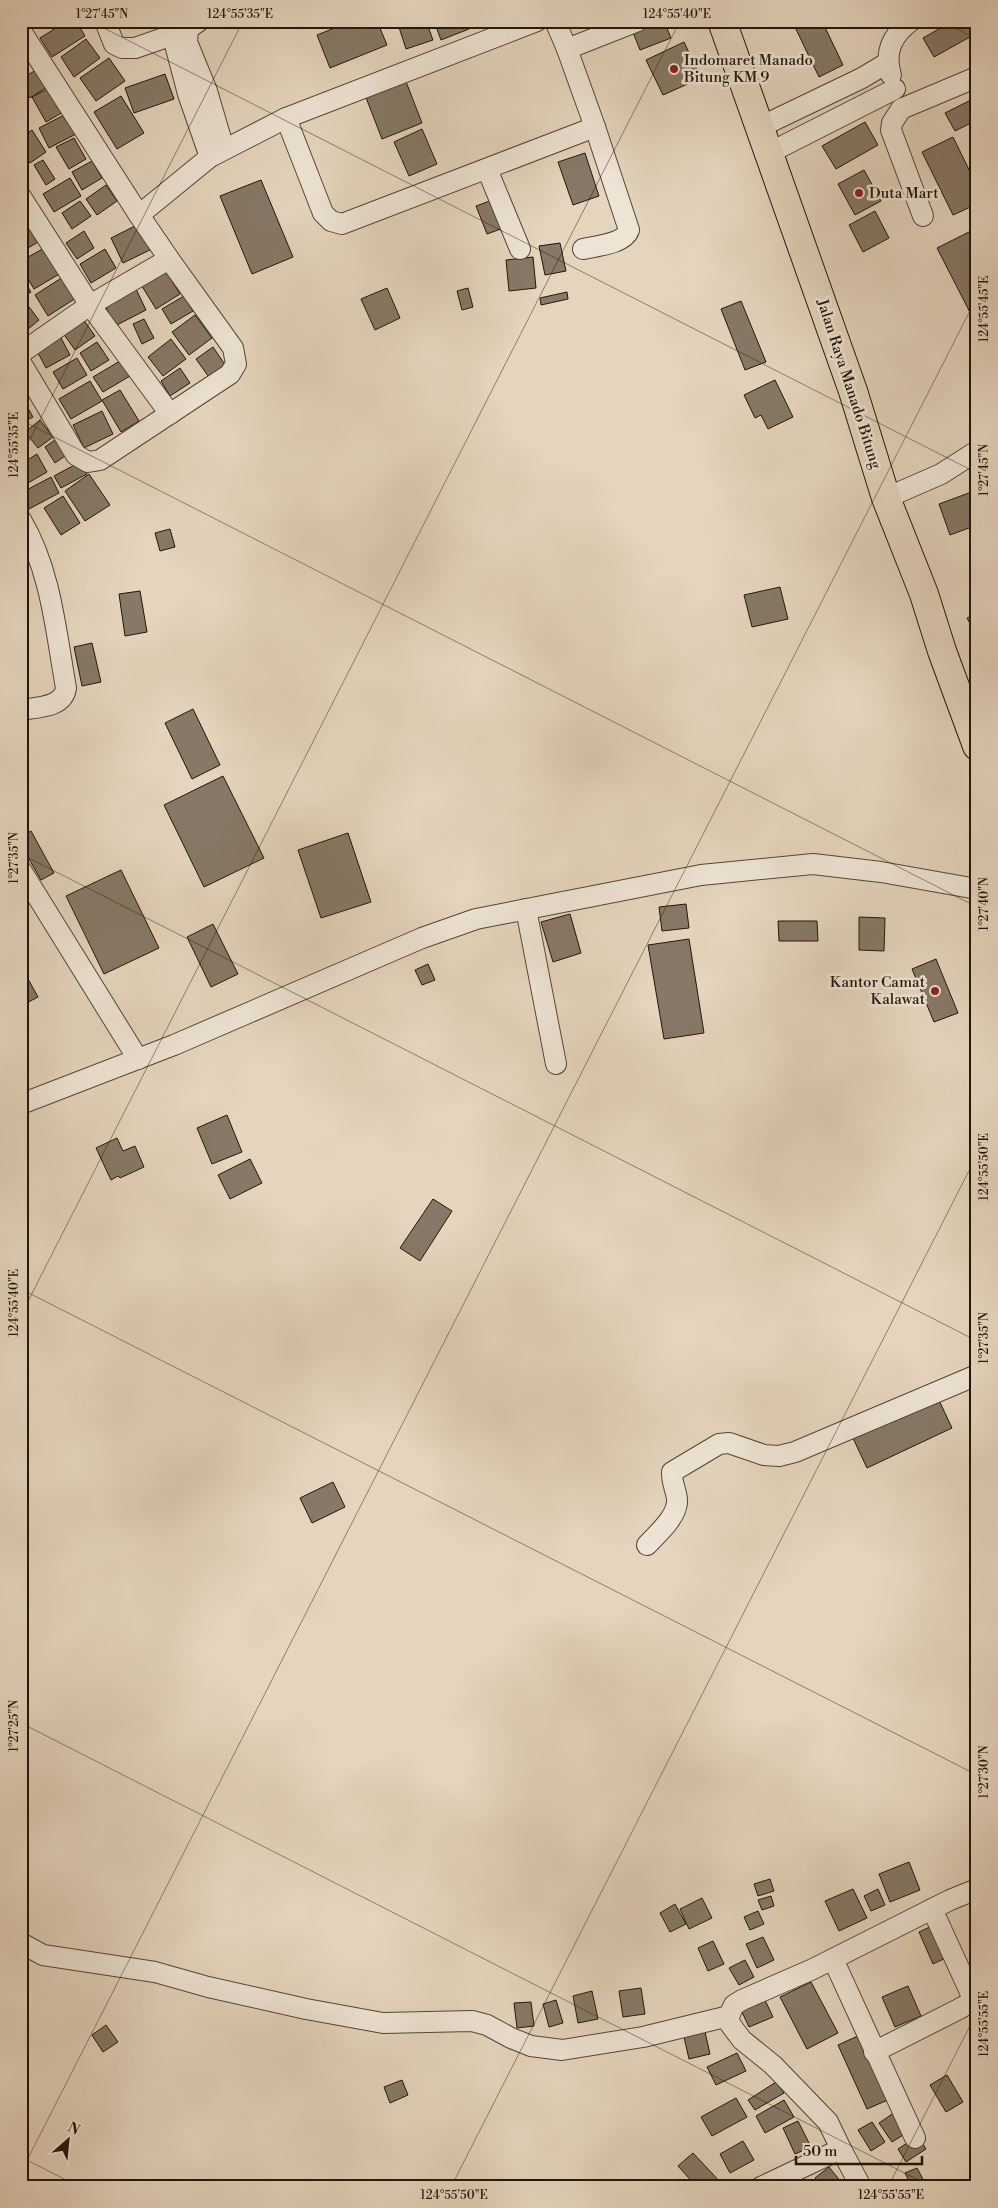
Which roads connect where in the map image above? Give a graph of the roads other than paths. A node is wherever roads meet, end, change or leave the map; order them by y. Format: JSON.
{"nodes":[{"id":1,"x":105,"y":21,"type":"edge"},
{"id":2,"x":537,"y":21,"type":"edge"},
{"id":3,"x":555,"y":21,"type":"edge"},
{"id":4,"x":638,"y":21,"type":"edge"},
{"id":5,"x":722,"y":21,"type":"edge"},
{"id":6,"x":909,"y":22,"type":"edge"},
{"id":7,"x":184,"y":26,"type":"edge"},
{"id":8,"x":21,"y":31,"type":"edge"},
{"id":9,"x":567,"y":49,"type":"junction"},
{"id":10,"x":887,"y":63,"type":"junction"},
{"id":11,"x":977,"y":77,"type":"edge"},
{"id":12,"x":895,"y":89,"type":"junction"},
{"id":13,"x":901,"y":109,"type":"junction"},
{"id":14,"x":286,"y":118,"type":"junction"},
{"id":15,"x":595,"y":126,"type":"junction"},
{"id":16,"x":760,"y":127,"type":"junction"},
{"id":17,"x":217,"y":153,"type":"junction"},
{"id":18,"x":769,"y":153,"type":"junction"},
{"id":19,"x":486,"y":168,"type":"junction"},
{"id":20,"x":21,"y":197,"type":"edge"},
{"id":21,"x":139,"y":215,"type":"junction"},
{"id":22,"x":923,"y":216,"type":"dead end"},
{"id":23,"x":583,"y":249,"type":"dead end"},
{"id":24,"x":520,"y":250,"type":"dead end"},
{"id":25,"x":169,"y":259,"type":"junction"},
{"id":26,"x":90,"y":305,"type":"junction"},
{"id":27,"x":21,"y":353,"type":"edge"},
{"id":28,"x":21,"y":363,"type":"edge"},
{"id":29,"x":170,"y":414,"type":"junction"},
{"id":30,"x":977,"y":451,"type":"edge"},
{"id":31,"x":886,"y":498,"type":"junction"},
{"id":32,"x":21,"y":520,"type":"edge"},
{"id":33,"x":21,"y":710,"type":"edge"},
{"id":34,"x":977,"y":746,"type":"edge"},
{"id":35,"x":21,"y":870,"type":"edge"},
{"id":36,"x":977,"y":889,"type":"edge"},
{"id":37,"x":526,"y":909,"type":"junction"},
{"id":38,"x":138,"y":1059,"type":"junction"},
{"id":39,"x":556,"y":1064,"type":"dead end"},
{"id":40,"x":22,"y":1101,"type":"edge"},
{"id":41,"x":977,"y":1375,"type":"edge"},
{"id":42,"x":647,"y":1545,"type":"dead end"},
{"id":43,"x":977,"y":1890,"type":"edge"},
{"id":44,"x":932,"y":1909,"type":"junction"},
{"id":45,"x":21,"y":1943,"type":"edge"},
{"id":46,"x":833,"y":1960,"type":"junction"},
{"id":47,"x":729,"y":2016,"type":"junction"},
{"id":48,"x":874,"y":2052,"type":"junction"},
{"id":49,"x":915,"y":2138,"type":"dead end"},
{"id":50,"x":841,"y":2149,"type":"junction"},
{"id":51,"x":761,"y":2187,"type":"edge"},
{"id":52,"x":861,"y":2187,"type":"edge"}],
"edges":[{"from":1,"to":7,"type":"street"},
{"from":2,"to":14,"type":"street"},
{"from":3,"to":9,"type":"street"},
{"from":4,"to":9,"type":"street"},
{"from":5,"to":16,"type":"highway","name":"Jalan Raya Manado Bitung"},
{"from":6,"to":10,"type":"street"},
{"from":7,"to":17,"type":"street"},
{"from":8,"to":21,"type":"street"},
{"from":9,"to":15,"type":"street"},
{"from":10,"to":12,"type":"street"},
{"from":10,"to":16,"type":"street"},
{"from":11,"to":13,"type":"street"},
{"from":12,"to":13,"type":"street"},
{"from":12,"to":18,"type":"street"},
{"from":13,"to":22,"type":"street"},
{"from":14,"to":17,"type":"street"},
{"from":14,"to":19,"type":"street"},
{"from":15,"to":19,"type":"street"},
{"from":15,"to":23,"type":"street"},
{"from":16,"to":18,"type":"highway","name":"Jalan Raya Manado Bitung"},
{"from":17,"to":21,"type":"street"},
{"from":18,"to":31,"type":"highway","name":"Jalan Raya Manado Bitung"},
{"from":19,"to":24,"type":"street"},
{"from":20,"to":26,"type":"street"},
{"from":21,"to":25,"type":"street"},
{"from":25,"to":26,"type":"street"},
{"from":25,"to":29,"type":"street"},
{"from":26,"to":27,"type":"street"},
{"from":26,"to":29,"type":"street"},
{"from":28,"to":29,"type":"street"},
{"from":30,"to":31,"type":"street"},
{"from":31,"to":34,"type":"highway","name":"Jalan Raya Manado Bitung"},
{"from":32,"to":33,"type":"street"},
{"from":35,"to":38,"type":"street"},
{"from":36,"to":37,"type":"street"},
{"from":37,"to":38,"type":"street"},
{"from":37,"to":39,"type":"street"},
{"from":38,"to":40,"type":"street"},
{"from":41,"to":42,"type":"street"},
{"from":43,"to":44,"type":"street"},
{"from":44,"to":46,"type":"street"},
{"from":44,"to":48,"type":"street"},
{"from":45,"to":47,"type":"street"},
{"from":46,"to":47,"type":"street"},
{"from":46,"to":48,"type":"street"},
{"from":47,"to":50,"type":"street"},
{"from":48,"to":49,"type":"street"},
{"from":50,"to":51,"type":"street"},
{"from":50,"to":52,"type":"street"}]}
